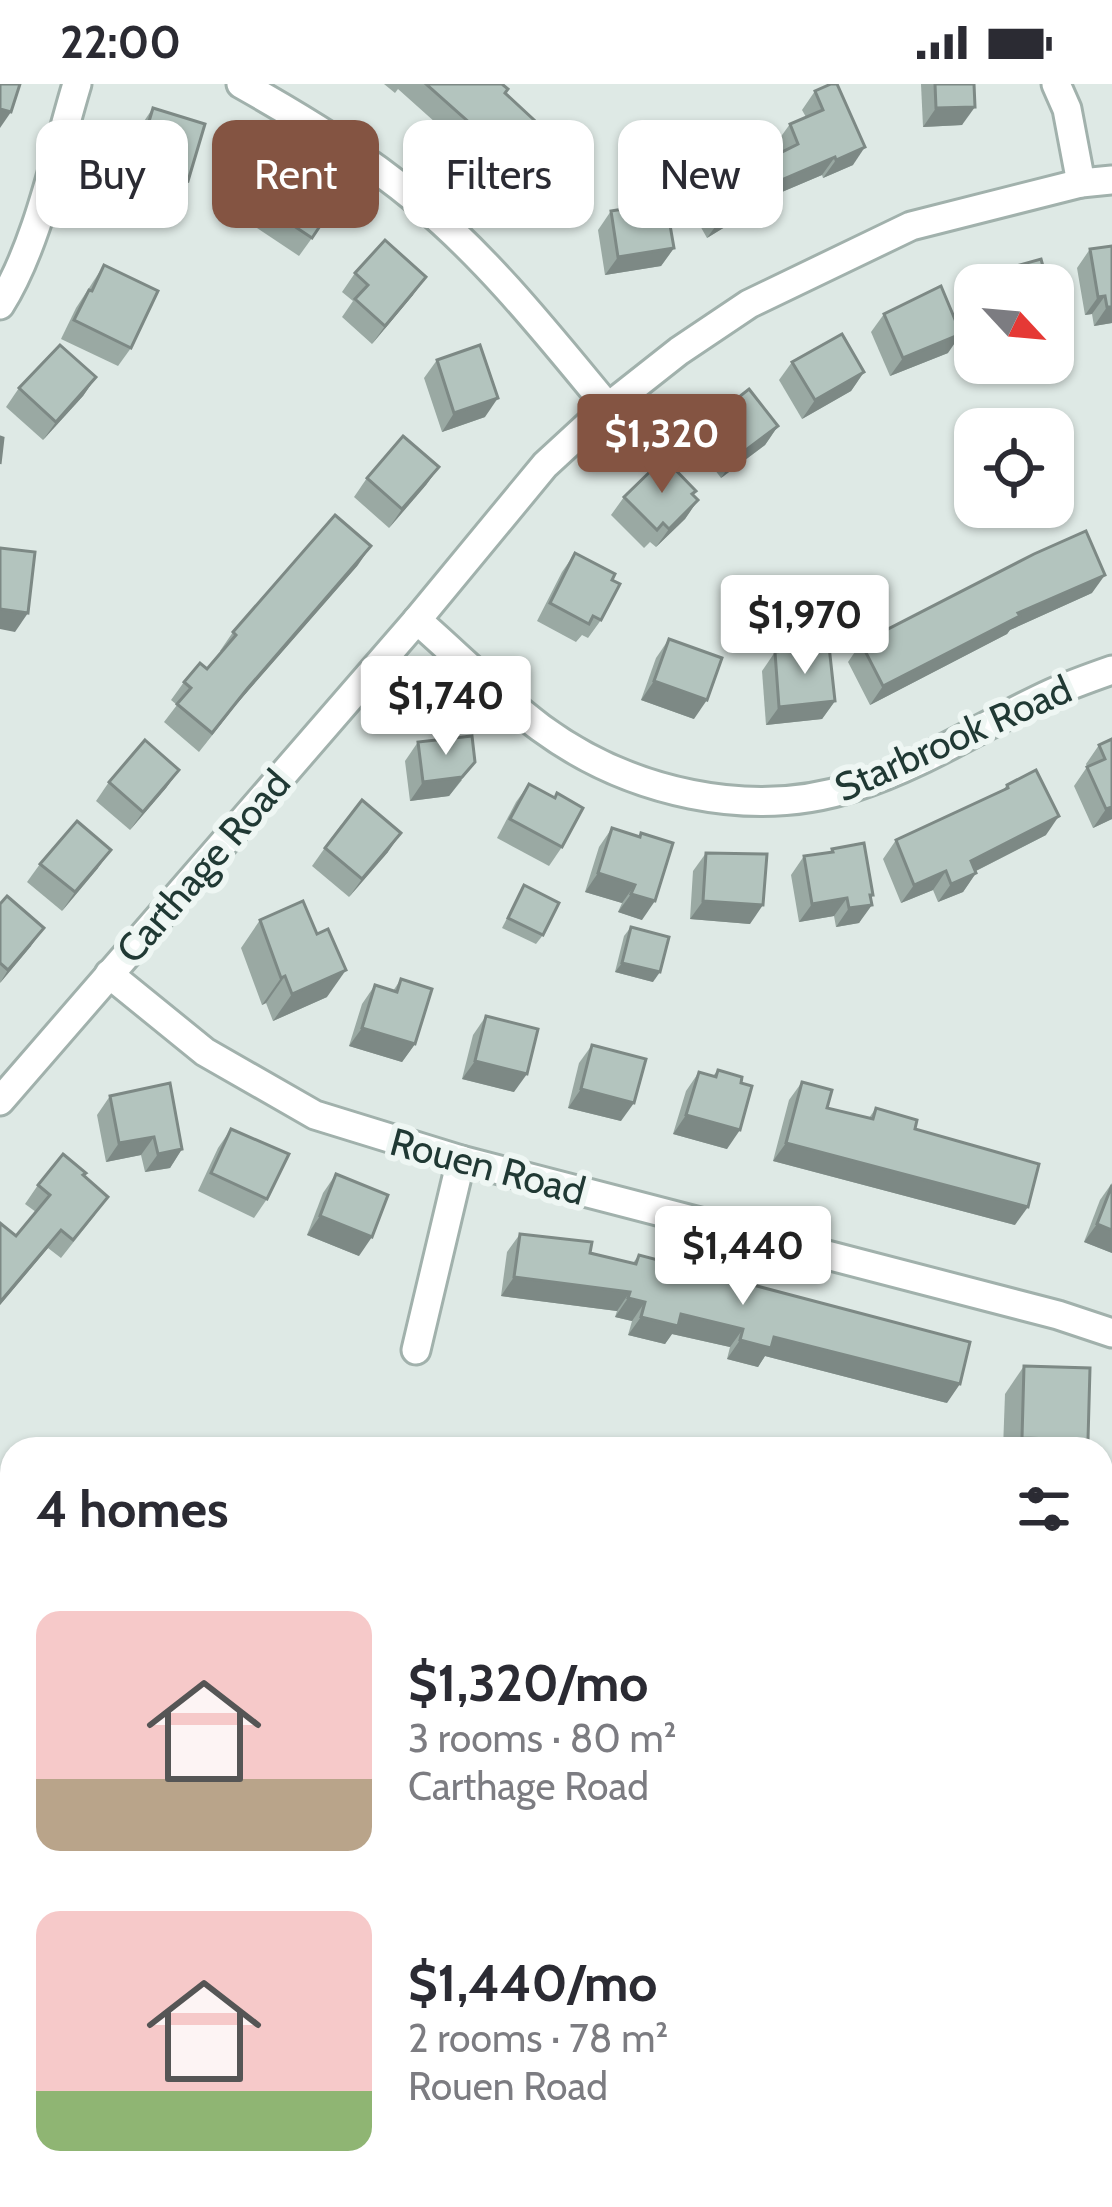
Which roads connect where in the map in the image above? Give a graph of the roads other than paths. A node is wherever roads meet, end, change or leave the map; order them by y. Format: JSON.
{"nodes":[{"id":1,"x":77,"y":84,"type":"edge"},
{"id":2,"x":241,"y":84,"type":"edge"},
{"id":3,"x":1056,"y":84,"type":"edge"},
{"id":4,"x":1112,"y":180,"type":"edge"},
{"id":5,"x":1081,"y":183,"type":"junction"},
{"id":6,"x":0,"y":305,"type":"edge"},
{"id":7,"x":608,"y":407,"type":"junction"},
{"id":8,"x":417,"y":620,"type":"junction"},
{"id":9,"x":1112,"y":670,"type":"edge"},
{"id":10,"x":110,"y":974,"type":"junction"},
{"id":11,"x":0,"y":1101,"type":"edge"},
{"id":12,"x":461,"y":1160,"type":"junction"},
{"id":13,"x":1112,"y":1333,"type":"edge"},
{"id":14,"x":416,"y":1350,"type":"dead end"}],
"edges":[{"from":1,"to":6,"type":"street"},
{"from":2,"to":7,"type":"street"},
{"from":3,"to":5,"type":"street"},
{"from":4,"to":5,"type":"street","name":"Carthage Road"},
{"from":5,"to":7,"type":"street","name":"Carthage Road"},
{"from":7,"to":8,"type":"street","name":"Carthage Road"},
{"from":8,"to":9,"type":"street","name":"Starbrook Road"},
{"from":8,"to":10,"type":"street","name":"Carthage Road"},
{"from":10,"to":11,"type":"street","name":"Carthage Road"},
{"from":10,"to":12,"type":"street","name":"Rouen Road"},
{"from":12,"to":13,"type":"street","name":"Rouen Road"},
{"from":12,"to":14,"type":"street"}]}
